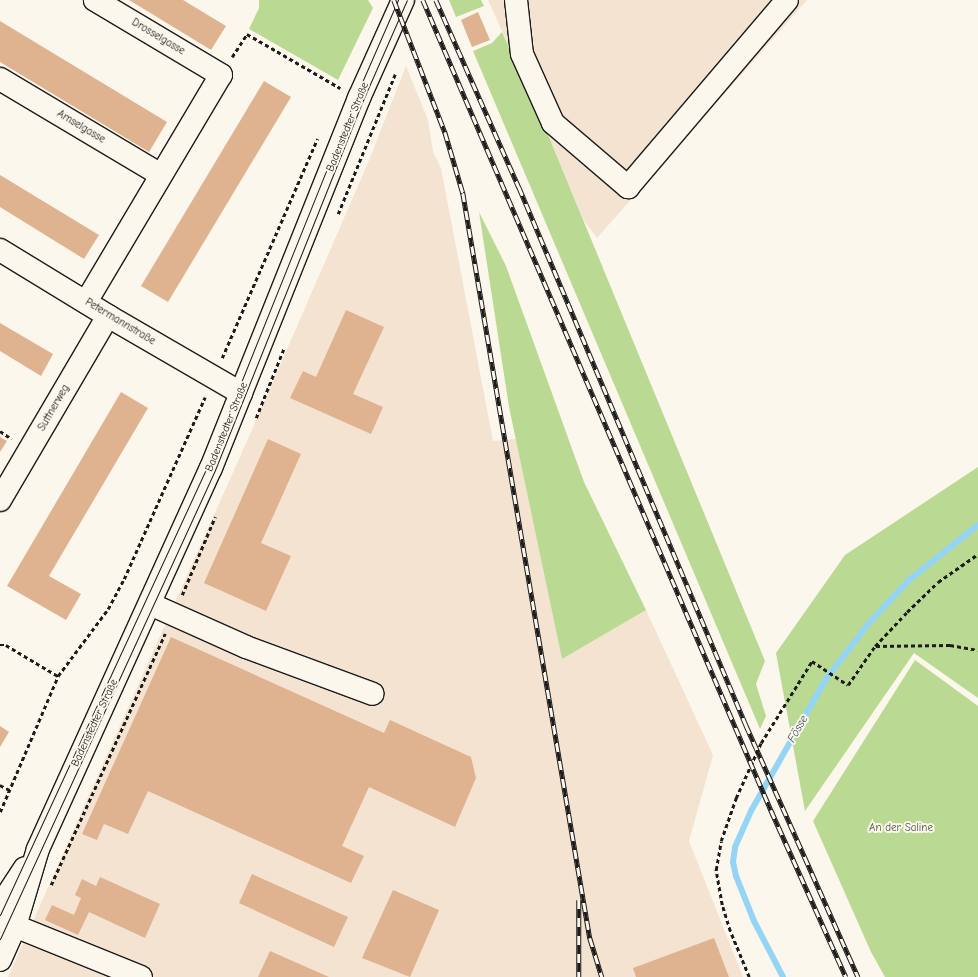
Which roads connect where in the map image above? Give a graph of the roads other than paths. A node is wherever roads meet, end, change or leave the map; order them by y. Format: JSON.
{"nodes":[{"id":1,"x":95,"y":0,"type":"edge"},
{"id":2,"x":403,"y":0,"type":"edge"},
{"id":3,"x":516,"y":0,"type":"edge"},
{"id":4,"x":787,"y":0,"type":"edge"},
{"id":5,"x":0,"y":80,"type":"edge"},
{"id":6,"x":161,"y":175,"type":"junction"},
{"id":7,"x":0,"y":250,"type":"edge"},
{"id":8,"x":86,"y":302,"type":"junction"},
{"id":9,"x":108,"y":316,"type":"junction"},
{"id":10,"x":241,"y":393,"type":"junction"},
{"id":11,"x":0,"y":500,"type":"edge"},
{"id":12,"x":150,"y":604,"type":"junction"},
{"id":13,"x":373,"y":694,"type":"dead end"},
{"id":14,"x":38,"y":849,"type":"junction"},
{"id":15,"x":0,"y":906,"type":"edge"},
{"id":16,"x":7,"y":923,"type":"edge"},
{"id":17,"x":0,"y":960,"type":"edge"},
{"id":18,"x":141,"y":977,"type":"edge"}],
"edges":[{"from":1,"to":6,"type":"street","name":"Drosselgasse"},
{"from":2,"to":10,"type":"street","name":"Badenstedter Straße"},
{"from":3,"to":4,"type":"street"},
{"from":5,"to":6,"type":"street","name":"Amselgasse"},
{"from":6,"to":8,"type":"street"},
{"from":7,"to":8,"type":"street","name":"Petermannstraße"},
{"from":8,"to":9,"type":"street","name":"Petermannstraße"},
{"from":9,"to":10,"type":"street","name":"Petermannstraße"},
{"from":9,"to":11,"type":"street","name":"Suttnerweg"},
{"from":10,"to":12,"type":"street","name":"Badenstedter Straße"},
{"from":12,"to":13,"type":"street"},
{"from":12,"to":14,"type":"street","name":"Badenstedter Straße"},
{"from":14,"to":15,"type":"street","name":"Badenstedter Straße"},
{"from":14,"to":16,"type":"street","name":"Badenstedter Straße"},
{"from":16,"to":17,"type":"street","name":"Badenstedter Straße"},
{"from":16,"to":18,"type":"street"}]}
